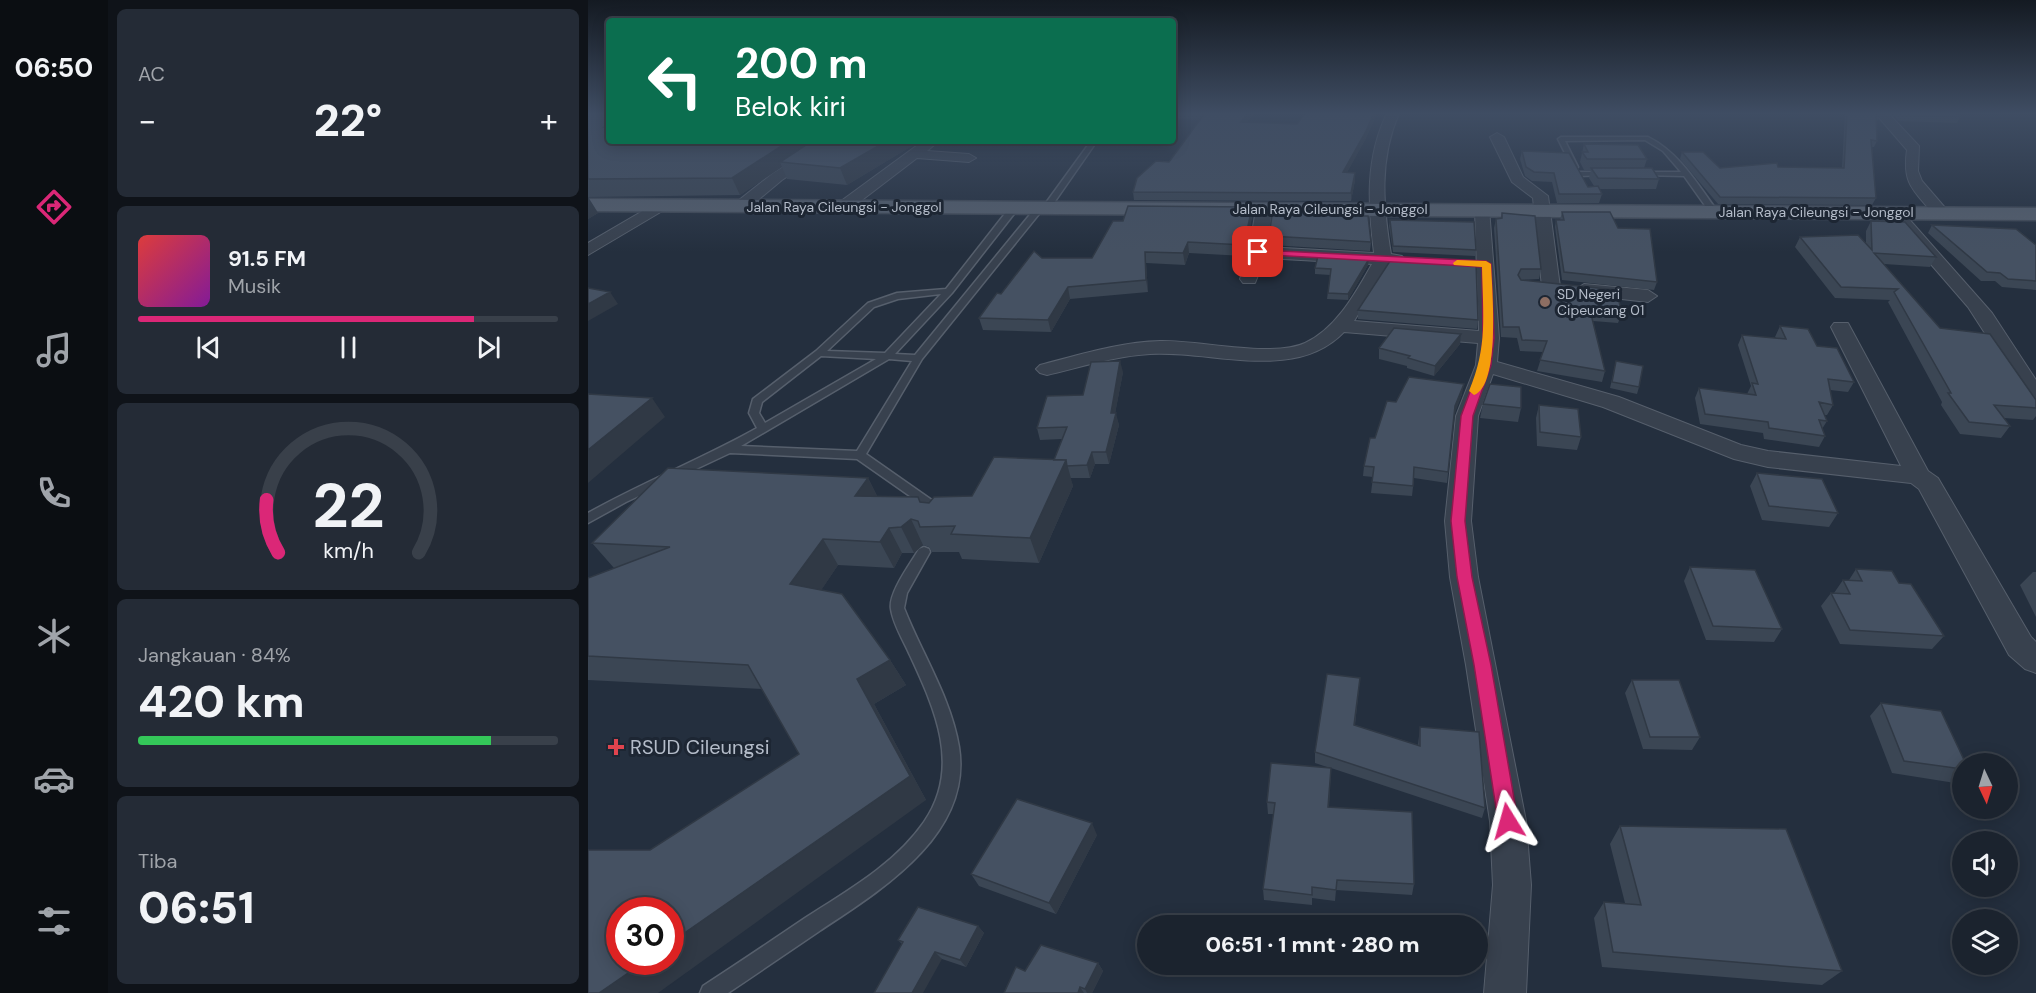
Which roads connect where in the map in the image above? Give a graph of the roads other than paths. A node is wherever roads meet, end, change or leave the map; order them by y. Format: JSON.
{"nodes":[{"id":1,"x":804,"y":159,"type":"edge"},
{"id":2,"x":905,"y":159,"type":"edge"},
{"id":3,"x":1080,"y":159,"type":"edge"},
{"id":4,"x":1378,"y":159,"type":"edge"},
{"id":5,"x":1508,"y":159,"type":"edge"},
{"id":6,"x":1572,"y":159,"type":"edge"},
{"id":7,"x":1672,"y":159,"type":"edge"},
{"id":8,"x":1913,"y":159,"type":"edge"},
{"id":9,"x":1579,"y":174,"type":"junction"},
{"id":10,"x":1614,"y":174,"type":"edge"},
{"id":11,"x":1638,"y":174,"type":"edge"},
{"id":12,"x":1686,"y":174,"type":"junction"},
{"id":13,"x":1585,"y":184,"type":"edge"},
{"id":14,"x":588,"y":205,"type":"edge"},
{"id":15,"x":658,"y":207,"type":"junction"},
{"id":16,"x":740,"y":207,"type":"junction"},
{"id":17,"x":843,"y":207,"type":"junction"},
{"id":18,"x":1014,"y":208,"type":"junction"},
{"id":19,"x":1043,"y":208,"type":"junction"},
{"id":20,"x":1264,"y":209,"type":"junction"},
{"id":21,"x":1376,"y":209,"type":"junction"},
{"id":22,"x":1542,"y":210,"type":"junction"},
{"id":23,"x":1483,"y":211,"type":"junction"},
{"id":24,"x":1714,"y":212,"type":"junction"},
{"id":25,"x":1895,"y":213,"type":"junction"},
{"id":26,"x":1941,"y":213,"type":"junction"},
{"id":27,"x":2036,"y":214,"type":"edge"},
{"id":28,"x":588,"y":250,"type":"edge"},
{"id":29,"x":1258,"y":252,"type":"junction"},
{"id":30,"x":1383,"y":260,"type":"junction"},
{"id":31,"x":1414,"y":261,"type":"edge"},
{"id":32,"x":1249,"y":279,"type":"dead end"},
{"id":33,"x":949,"y":291,"type":"junction"},
{"id":34,"x":1648,"y":296,"type":"dead end"},
{"id":35,"x":1340,"y":326,"type":"junction"},
{"id":36,"x":1841,"y":327,"type":"dead end"},
{"id":37,"x":1487,"y":352,"type":"junction"},
{"id":38,"x":819,"y":353,"type":"junction"},
{"id":39,"x":888,"y":356,"type":"junction"},
{"id":40,"x":918,"y":358,"type":"junction"},
{"id":41,"x":1047,"y":369,"type":"dead end"},
{"id":42,"x":2036,"y":394,"type":"edge"},
{"id":43,"x":763,"y":429,"type":"junction"},
{"id":44,"x":728,"y":449,"type":"junction"},
{"id":45,"x":860,"y":455,"type":"junction"},
{"id":46,"x":1918,"y":476,"type":"junction"},
{"id":47,"x":588,"y":519,"type":"edge"},
{"id":48,"x":937,"y":523,"type":"edge"},
{"id":49,"x":924,"y":552,"type":"edge"},
{"id":50,"x":2036,"y":660,"type":"edge"},
{"id":51,"x":710,"y":993,"type":"edge"},
{"id":52,"x":1505,"y":993,"type":"edge"}],
"edges":[{"from":1,"to":16,"type":"street"},
{"from":2,"to":17,"type":"street"},
{"from":3,"to":19,"type":"lane"},
{"from":4,"to":21,"type":"street"},
{"from":5,"to":22,"type":"street"},
{"from":6,"to":9,"type":"lane"},
{"from":7,"to":12,"type":"lane"},
{"from":8,"to":26,"type":"street"},
{"from":9,"to":10,"type":"lane"},
{"from":9,"to":13,"type":"lane"},
{"from":11,"to":12,"type":"lane"},
{"from":12,"to":24,"type":"lane"},
{"from":14,"to":15,"type":"main road","name":"Jalan Raya Cileungsi - Jonggol"},
{"from":15,"to":16,"type":"main road","name":"Jalan Raya Cileungsi - Jonggol"},
{"from":15,"to":28,"type":"street"},
{"from":16,"to":17,"type":"main road","name":"Jalan Raya Cileungsi - Jonggol"},
{"from":17,"to":18,"type":"main road","name":"Jalan Raya Cileungsi - Jonggol"},
{"from":18,"to":19,"type":"main road","name":"Jalan Raya Cileungsi - Jonggol"},
{"from":18,"to":33,"type":"lane"},
{"from":19,"to":20,"type":"main road","name":"Jalan Raya Cileungsi - Jonggol"},
{"from":19,"to":40,"type":"lane"},
{"from":20,"to":21,"type":"main road","name":"Jalan Raya Cileungsi - Jonggol"},
{"from":20,"to":29,"type":"street"},
{"from":21,"to":23,"type":"main road","name":"Jalan Raya Cileungsi - Jonggol"},
{"from":21,"to":30,"type":"street"},
{"from":22,"to":23,"type":"main road","name":"Jalan Raya Cileungsi - Jonggol"},
{"from":22,"to":24,"type":"main road","name":"Jalan Raya Cileungsi - Jonggol"},
{"from":22,"to":34,"type":"street"},
{"from":23,"to":37,"type":"street"},
{"from":24,"to":25,"type":"main road","name":"Jalan Raya Cileungsi - Jonggol"},
{"from":25,"to":26,"type":"main road","name":"Jalan Raya Cileungsi - Jonggol"},
{"from":25,"to":42,"type":"street"},
{"from":26,"to":27,"type":"main road","name":"Jalan Raya Cileungsi - Jonggol"},
{"from":29,"to":30,"type":"street"},
{"from":29,"to":32,"type":"street"},
{"from":30,"to":31,"type":"street"},
{"from":30,"to":35,"type":"street"},
{"from":33,"to":38,"type":"lane"},
{"from":33,"to":39,"type":"lane"},
{"from":35,"to":37,"type":"street"},
{"from":35,"to":41,"type":"street"},
{"from":36,"to":46,"type":"street"},
{"from":37,"to":46,"type":"street"},
{"from":37,"to":52,"type":"street"},
{"from":38,"to":39,"type":"lane"},
{"from":38,"to":43,"type":"lane"},
{"from":39,"to":40,"type":"lane"},
{"from":39,"to":43,"type":"lane"},
{"from":40,"to":45,"type":"lane"},
{"from":43,"to":44,"type":"lane"},
{"from":44,"to":45,"type":"lane"},
{"from":44,"to":47,"type":"lane"},
{"from":45,"to":48,"type":"lane"},
{"from":46,"to":50,"type":"street"},
{"from":49,"to":51,"type":"lane"}]}
